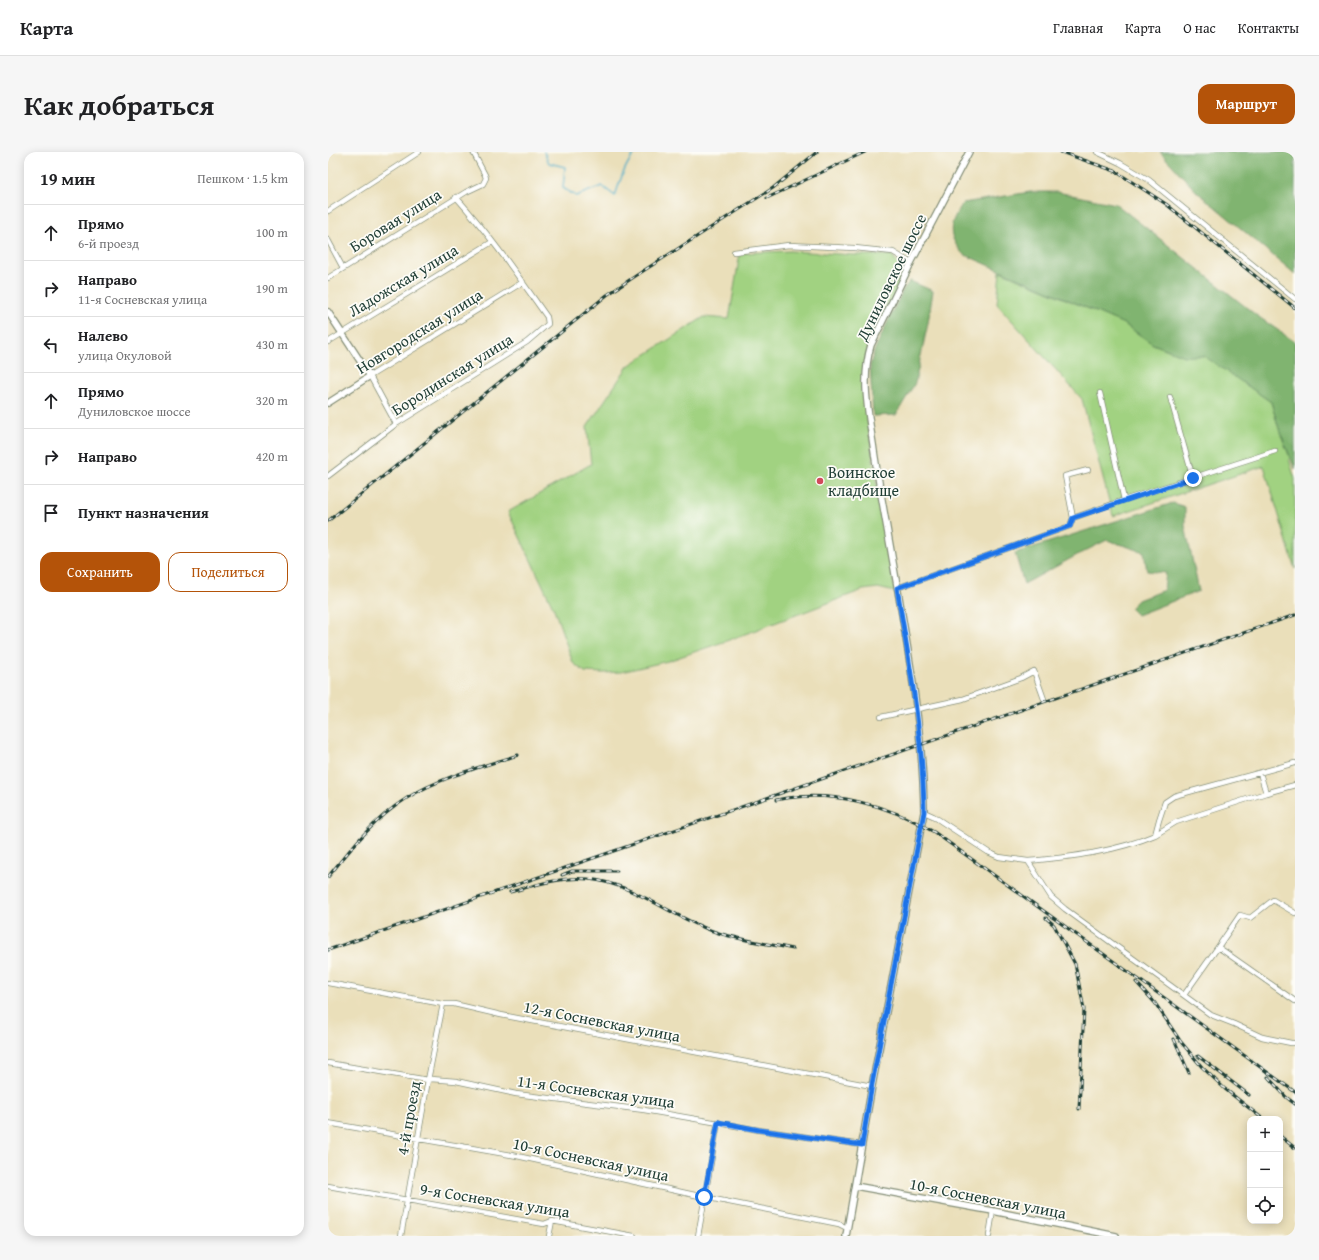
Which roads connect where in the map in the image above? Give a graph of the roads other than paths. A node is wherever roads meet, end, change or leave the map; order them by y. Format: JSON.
{"nodes":[{"id":1,"x":419,"y":152,"type":"edge"},
{"id":2,"x":473,"y":152,"type":"edge"},
{"id":3,"x":969,"y":152,"type":"edge"},
{"id":4,"x":1097,"y":152,"type":"edge"},
{"id":5,"x":456,"y":197,"type":"junction"},
{"id":6,"x":328,"y":211,"type":"edge"},
{"id":7,"x":328,"y":240,"type":"edge"},
{"id":8,"x":492,"y":242,"type":"junction"},
{"id":9,"x":734,"y":252,"type":"dead end"},
{"id":10,"x":911,"y":263,"type":"junction"},
{"id":11,"x":343,"y":268,"type":"junction"},
{"id":12,"x":328,"y":278,"type":"edge"},
{"id":13,"x":523,"y":282,"type":"junction"},
{"id":14,"x":1295,"y":299,"type":"edge"},
{"id":15,"x":328,"y":312,"type":"edge"},
{"id":16,"x":341,"y":333,"type":"junction"},
{"id":17,"x":328,"y":342,"type":"edge"},
{"id":18,"x":370,"y":376,"type":"junction"},
{"id":19,"x":1100,"y":393,"type":"dead end"},
{"id":20,"x":1170,"y":397,"type":"dead end"},
{"id":21,"x":328,"y":403,"type":"edge"},
{"id":22,"x":396,"y":424,"type":"junction"},
{"id":23,"x":1275,"y":451,"type":"dead end"},
{"id":24,"x":1088,"y":470,"type":"dead end"},
{"id":25,"x":328,"y":476,"type":"edge"},
{"id":26,"x":1193,"y":478,"type":"junction"},
{"id":27,"x":1124,"y":500,"type":"junction"},
{"id":28,"x":1073,"y":518,"type":"junction"},
{"id":29,"x":897,"y":588,"type":"junction"},
{"id":30,"x":1044,"y":699,"type":"dead end"},
{"id":31,"x":916,"y":708,"type":"junction"},
{"id":32,"x":881,"y":717,"type":"dead end"},
{"id":33,"x":1295,"y":763,"type":"edge"},
{"id":34,"x":1260,"y":772,"type":"junction"},
{"id":35,"x":1295,"y":785,"type":"edge"},
{"id":36,"x":1266,"y":793,"type":"junction"},
{"id":37,"x":924,"y":812,"type":"junction"},
{"id":38,"x":1155,"y":835,"type":"junction"},
{"id":39,"x":1028,"y":861,"type":"junction"},
{"id":40,"x":1295,"y":913,"type":"edge"},
{"id":41,"x":1218,"y":947,"type":"junction"},
{"id":42,"x":328,"y":983,"type":"edge"},
{"id":43,"x":1184,"y":995,"type":"junction"},
{"id":44,"x":1295,"y":1001,"type":"edge"},
{"id":45,"x":443,"y":1004,"type":"junction"},
{"id":46,"x":1295,"y":1043,"type":"edge"},
{"id":47,"x":328,"y":1063,"type":"edge"},
{"id":48,"x":428,"y":1080,"type":"junction"},
{"id":49,"x":872,"y":1086,"type":"junction"},
{"id":50,"x":718,"y":1122,"type":"junction"},
{"id":51,"x":328,"y":1123,"type":"edge"},
{"id":52,"x":418,"y":1139,"type":"junction"},
{"id":53,"x":862,"y":1145,"type":"junction"},
{"id":54,"x":328,"y":1186,"type":"edge"},
{"id":55,"x":855,"y":1186,"type":"junction"},
{"id":56,"x":704,"y":1197,"type":"junction"},
{"id":57,"x":406,"y":1200,"type":"junction"},
{"id":58,"x":993,"y":1211,"type":"junction"},
{"id":59,"x":552,"y":1221,"type":"junction"},
{"id":60,"x":847,"y":1228,"type":"junction"},
{"id":61,"x":400,"y":1236,"type":"edge"},
{"id":62,"x":549,"y":1236,"type":"edge"},
{"id":63,"x":634,"y":1236,"type":"edge"},
{"id":64,"x":698,"y":1236,"type":"edge"},
{"id":65,"x":846,"y":1236,"type":"edge"},
{"id":66,"x":990,"y":1236,"type":"edge"},
{"id":67,"x":1116,"y":1236,"type":"edge"}],
"edges":[{"from":1,"to":6,"type":"street"},
{"from":2,"to":5,"type":"street","name":"Боровая улица"},
{"from":3,"to":10,"type":"street","name":"Дуниловское шоссе"},
{"from":4,"to":14,"type":"street"},
{"from":5,"to":8,"type":"street"},
{"from":5,"to":11,"type":"street","name":"Боровая улица"},
{"from":7,"to":11,"type":"street"},
{"from":8,"to":13,"type":"street"},
{"from":8,"to":16,"type":"street","name":"Ладожская улица"},
{"from":9,"to":10,"type":"street"},
{"from":10,"to":29,"type":"street","name":"Дуниловское шоссе"},
{"from":11,"to":12,"type":"street","name":"Боровая улица"},
{"from":13,"to":18,"type":"street","name":"Новгородская улица"},
{"from":13,"to":22,"type":"street","name":"Бородинская улица"},
{"from":15,"to":16,"type":"street"},
{"from":16,"to":17,"type":"street","name":"Ладожская улица"},
{"from":16,"to":18,"type":"street"},
{"from":18,"to":21,"type":"street","name":"Новгородская улица"},
{"from":18,"to":22,"type":"street"},
{"from":19,"to":27,"type":"street"},
{"from":20,"to":26,"type":"street"},
{"from":22,"to":25,"type":"street","name":"Бородинская улица"},
{"from":23,"to":26,"type":"street"},
{"from":24,"to":28,"type":"street"},
{"from":26,"to":27,"type":"street"},
{"from":27,"to":28,"type":"street"},
{"from":28,"to":29,"type":"street"},
{"from":29,"to":31,"type":"street","name":"Дуниловское шоссе"},
{"from":30,"to":31,"type":"street"},
{"from":31,"to":32,"type":"street"},
{"from":31,"to":37,"type":"street","name":"Дуниловское шоссе"},
{"from":33,"to":34,"type":"street"},
{"from":34,"to":36,"type":"street"},
{"from":34,"to":38,"type":"street"},
{"from":35,"to":36,"type":"street"},
{"from":36,"to":38,"type":"street"},
{"from":37,"to":39,"type":"street"},
{"from":37,"to":49,"type":"street","name":"Дуниловское шоссе"},
{"from":38,"to":39,"type":"street"},
{"from":39,"to":43,"type":"street"},
{"from":40,"to":41,"type":"street"},
{"from":41,"to":43,"type":"street"},
{"from":41,"to":44,"type":"street"},
{"from":42,"to":45,"type":"street","name":"12-я Сосневская улица"},
{"from":43,"to":46,"type":"street"},
{"from":45,"to":48,"type":"street","name":"4-й проезд"},
{"from":45,"to":49,"type":"street","name":"12-я Сосневская улица"},
{"from":47,"to":48,"type":"street","name":"11-я Сосневская улица"},
{"from":48,"to":50,"type":"street","name":"11-я Сосневская улица"},
{"from":48,"to":52,"type":"street","name":"4-й проезд"},
{"from":49,"to":53,"type":"street","name":"Дуниловское шоссе"},
{"from":50,"to":53,"type":"street","name":"11-я Сосневская улица"},
{"from":50,"to":56,"type":"street"},
{"from":51,"to":52,"type":"street","name":"10-я Сосневская улица"},
{"from":52,"to":56,"type":"street","name":"10-я Сосневская улица"},
{"from":52,"to":57,"type":"street","name":"4-й проезд"},
{"from":53,"to":55,"type":"street","name":"Дуниловское шоссе"},
{"from":54,"to":57,"type":"street","name":"9-я Сосневская улица"},
{"from":55,"to":58,"type":"street","name":"10-я Сосневская улица"},
{"from":55,"to":60,"type":"street","name":"Дуниловское шоссе"},
{"from":56,"to":60,"type":"street","name":"10-я Сосневская улица"},
{"from":56,"to":64,"type":"street"},
{"from":57,"to":59,"type":"street","name":"9-я Сосневская улица"},
{"from":57,"to":61,"type":"street","name":"4-й проезд"},
{"from":58,"to":66,"type":"street"},
{"from":58,"to":67,"type":"street","name":"10-я Сосневская улица"},
{"from":59,"to":62,"type":"street"},
{"from":59,"to":63,"type":"street","name":"9-я Сосневская улица"},
{"from":60,"to":65,"type":"street","name":"Дуниловское шоссе"}]}
